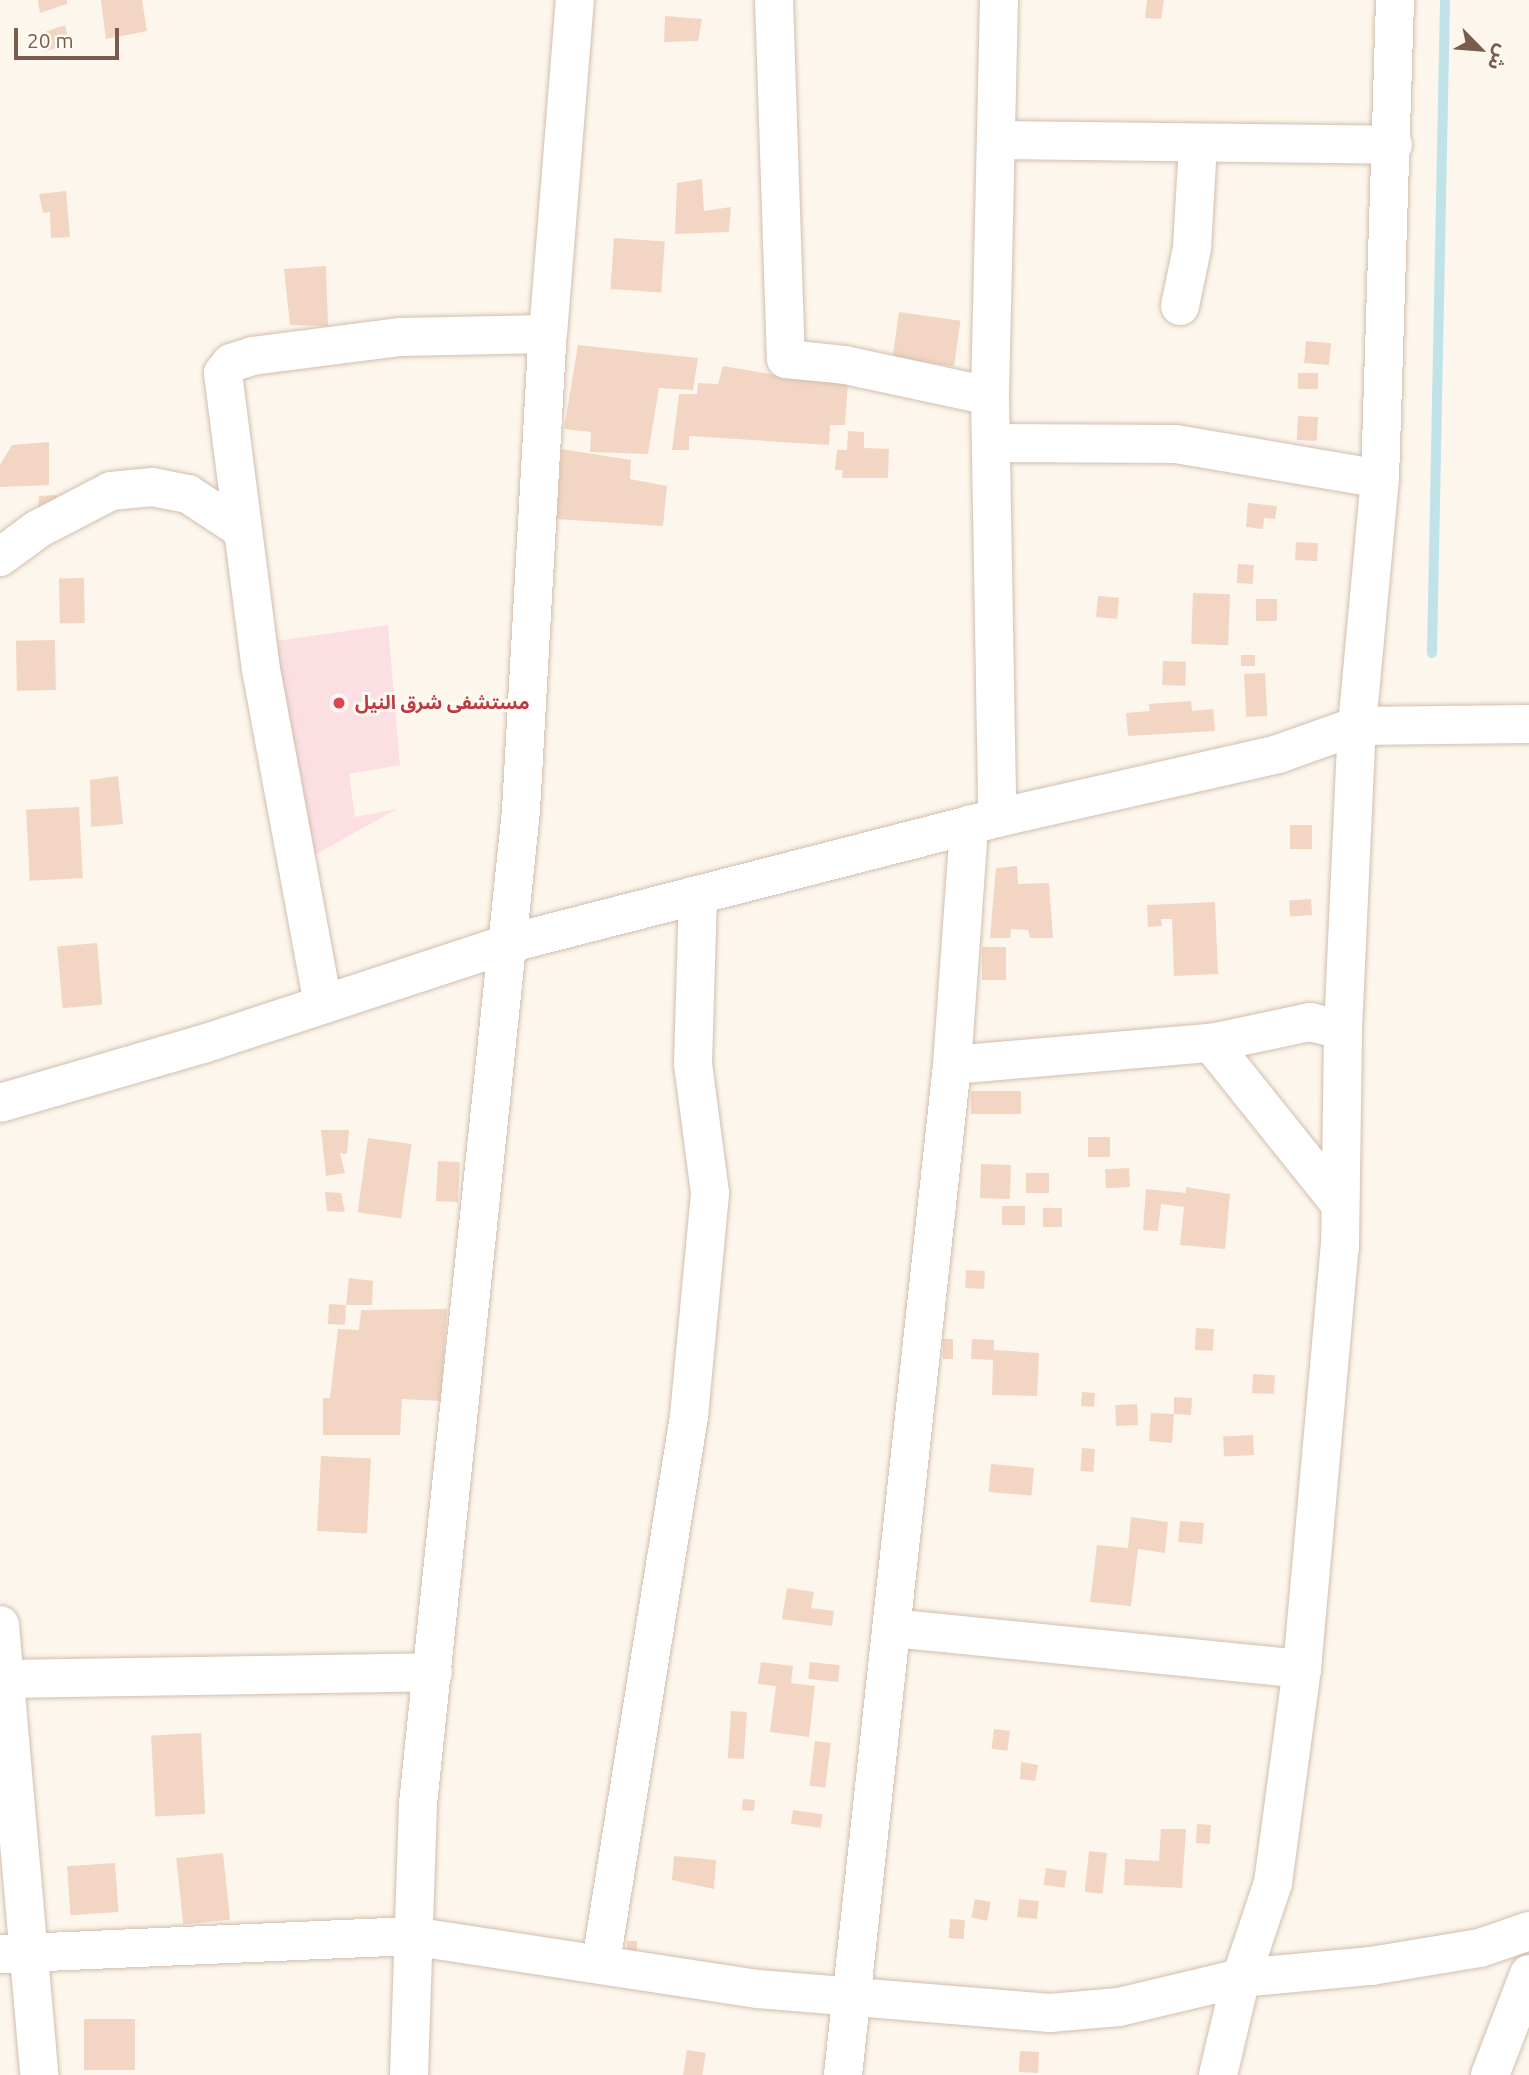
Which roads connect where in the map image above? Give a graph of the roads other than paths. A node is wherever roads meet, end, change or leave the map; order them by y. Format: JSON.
{"nodes":[{"id":1,"x":575,"y":0,"type":"edge"},
{"id":2,"x":774,"y":0,"type":"edge"},
{"id":3,"x":999,"y":0,"type":"edge"},
{"id":4,"x":1395,"y":0,"type":"edge"},
{"id":5,"x":997,"y":140,"type":"junction"},
{"id":6,"x":1198,"y":143,"type":"junction"},
{"id":7,"x":1393,"y":145,"type":"junction"},
{"id":8,"x":1180,"y":306,"type":"dead end"},
{"id":9,"x":548,"y":334,"type":"junction"},
{"id":10,"x":990,"y":396,"type":"junction"},
{"id":11,"x":992,"y":443,"type":"junction"},
{"id":12,"x":1380,"y":480,"type":"junction"},
{"id":13,"x":242,"y":529,"type":"junction"},
{"id":14,"x":0,"y":557,"type":"edge"},
{"id":15,"x":1529,"y":724,"type":"edge"},
{"id":16,"x":1357,"y":726,"type":"junction"},
{"id":17,"x":983,"y":821,"type":"junction"},
{"id":18,"x":698,"y":898,"type":"junction"},
{"id":19,"x":507,"y":944,"type":"junction"},
{"id":20,"x":323,"y":1004,"type":"junction"},
{"id":21,"x":1343,"y":1030,"type":"junction"},
{"id":22,"x":1211,"y":1043,"type":"junction"},
{"id":23,"x":952,"y":1065,"type":"junction"},
{"id":24,"x":0,"y":1103,"type":"edge"},
{"id":25,"x":1340,"y":1204,"type":"junction"},
{"id":26,"x":0,"y":1625,"type":"edge"},
{"id":27,"x":892,"y":1628,"type":"junction"},
{"id":28,"x":1302,"y":1669,"type":"junction"},
{"id":29,"x":433,"y":1672,"type":"junction"},
{"id":30,"x":5,"y":1679,"type":"junction"},
{"id":31,"x":1529,"y":1931,"type":"edge"},
{"id":32,"x":411,"y":1936,"type":"junction"},
{"id":33,"x":15,"y":1954,"type":"edge"},
{"id":34,"x":601,"y":1962,"type":"junction"},
{"id":35,"x":1529,"y":1974,"type":"edge"},
{"id":36,"x":1241,"y":1978,"type":"junction"},
{"id":37,"x":853,"y":2000,"type":"junction"},
{"id":38,"x":39,"y":2075,"type":"edge"},
{"id":39,"x":409,"y":2075,"type":"edge"},
{"id":40,"x":843,"y":2075,"type":"edge"},
{"id":41,"x":1218,"y":2075,"type":"edge"},
{"id":42,"x":1490,"y":2075,"type":"edge"}],
"edges":[{"from":1,"to":9,"type":"street"},
{"from":2,"to":10,"type":"street"},
{"from":3,"to":5,"type":"street"},
{"from":4,"to":7,"type":"street"},
{"from":5,"to":6,"type":"street"},
{"from":5,"to":10,"type":"street"},
{"from":6,"to":7,"type":"street"},
{"from":6,"to":8,"type":"street"},
{"from":7,"to":12,"type":"street"},
{"from":9,"to":13,"type":"street"},
{"from":9,"to":19,"type":"street"},
{"from":10,"to":11,"type":"street"},
{"from":11,"to":12,"type":"street"},
{"from":11,"to":17,"type":"street"},
{"from":12,"to":16,"type":"street"},
{"from":13,"to":14,"type":"street"},
{"from":13,"to":20,"type":"street"},
{"from":15,"to":16,"type":"street"},
{"from":16,"to":17,"type":"street"},
{"from":16,"to":21,"type":"street"},
{"from":17,"to":18,"type":"street"},
{"from":17,"to":23,"type":"street"},
{"from":18,"to":19,"type":"street"},
{"from":18,"to":34,"type":"street"},
{"from":19,"to":20,"type":"street"},
{"from":19,"to":29,"type":"street"},
{"from":20,"to":24,"type":"street"},
{"from":21,"to":22,"type":"street"},
{"from":21,"to":25,"type":"street"},
{"from":22,"to":23,"type":"street"},
{"from":22,"to":25,"type":"street"},
{"from":23,"to":27,"type":"street"},
{"from":25,"to":28,"type":"street"},
{"from":26,"to":30,"type":"street"},
{"from":27,"to":28,"type":"street"},
{"from":27,"to":37,"type":"street"},
{"from":28,"to":36,"type":"street"},
{"from":29,"to":30,"type":"street"},
{"from":29,"to":32,"type":"street"},
{"from":30,"to":33,"type":"street"},
{"from":31,"to":36,"type":"street"},
{"from":32,"to":33,"type":"street"},
{"from":32,"to":34,"type":"street"},
{"from":32,"to":39,"type":"street"},
{"from":33,"to":38,"type":"street"},
{"from":34,"to":37,"type":"street"},
{"from":35,"to":42,"type":"street"},
{"from":36,"to":37,"type":"street"},
{"from":36,"to":41,"type":"street"},
{"from":37,"to":40,"type":"street"}]}
